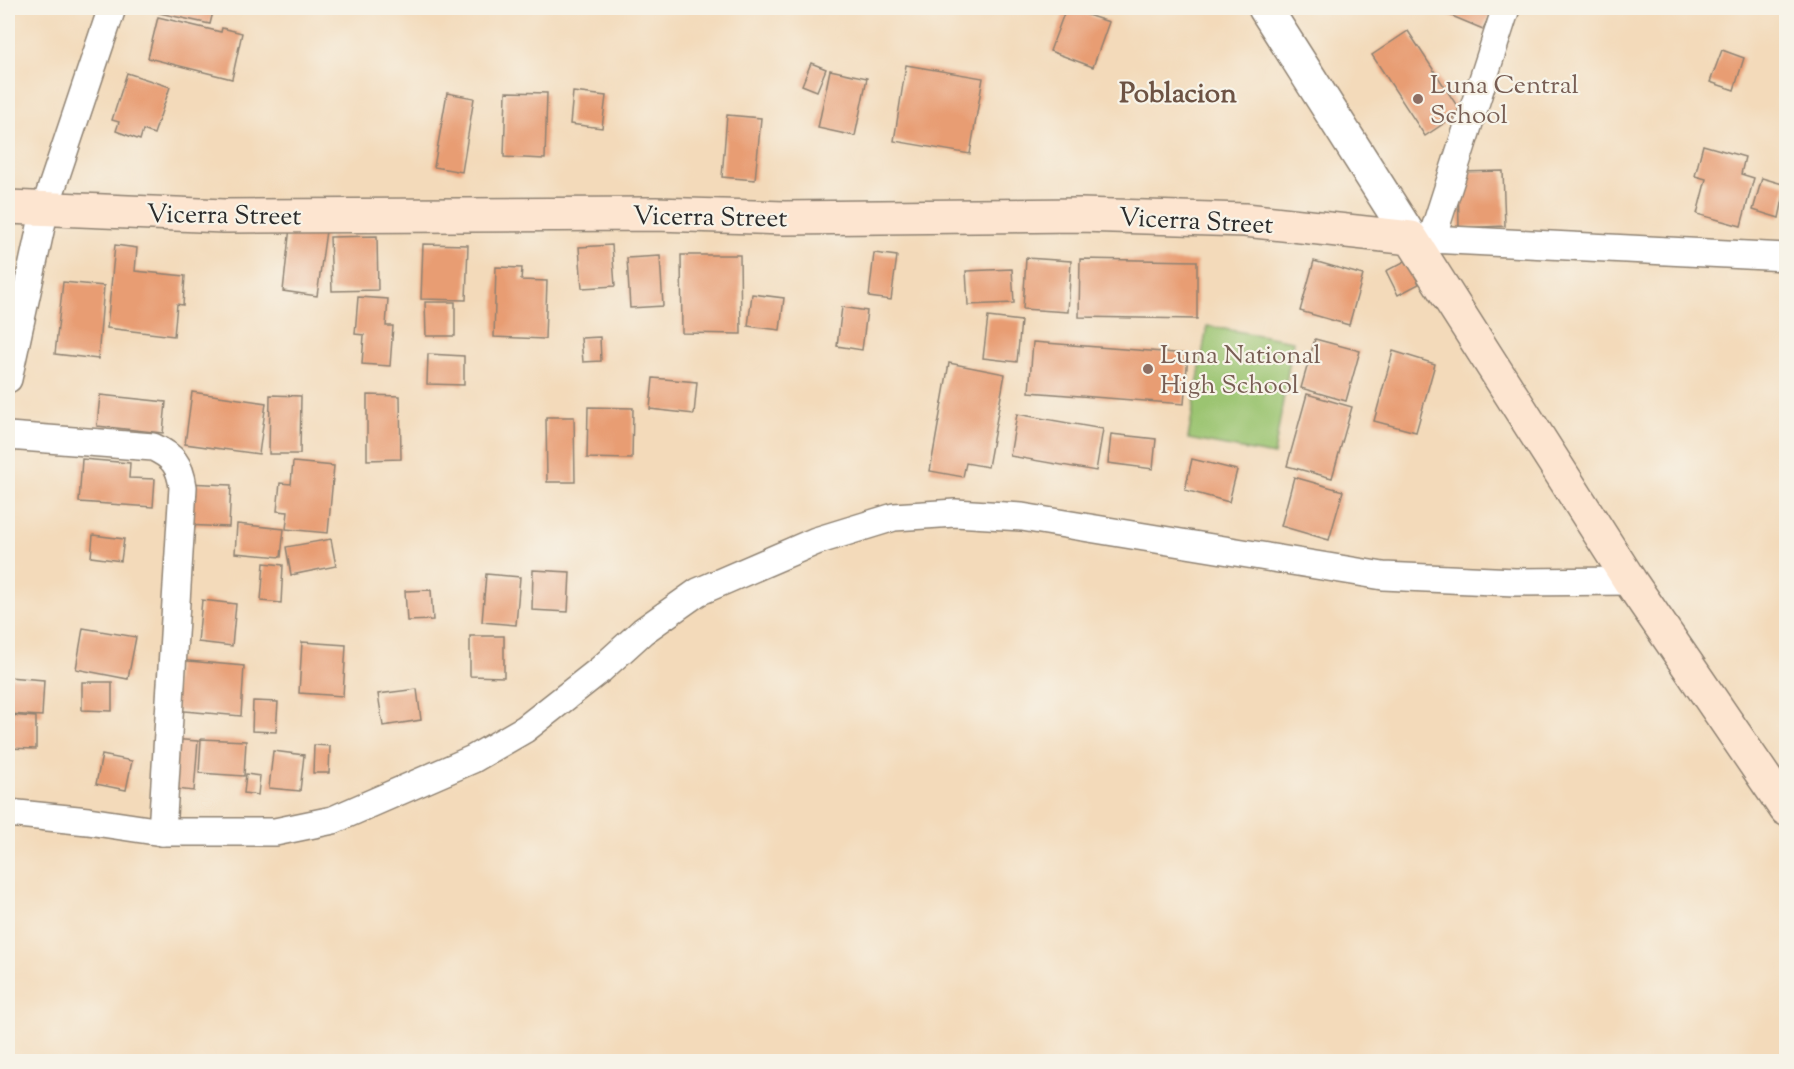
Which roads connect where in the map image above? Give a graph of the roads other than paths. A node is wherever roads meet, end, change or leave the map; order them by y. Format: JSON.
{"nodes":[{"id":1,"x":112,"y":8,"type":"edge"},
{"id":2,"x":1265,"y":8,"type":"edge"},
{"id":3,"x":1506,"y":8,"type":"edge"},
{"id":4,"x":8,"y":207,"type":"edge"},
{"id":5,"x":45,"y":208,"type":"junction"},
{"id":6,"x":1421,"y":238,"type":"junction"},
{"id":7,"x":1786,"y":257,"type":"edge"},
{"id":8,"x":8,"y":379,"type":"edge"},
{"id":9,"x":8,"y":436,"type":"edge"},
{"id":10,"x":1630,"y":581,"type":"junction"},
{"id":11,"x":1786,"y":809,"type":"edge"},
{"id":12,"x":8,"y":813,"type":"edge"},
{"id":13,"x":162,"y":832,"type":"junction"}],
"edges":[{"from":1,"to":5,"type":"street"},
{"from":2,"to":6,"type":"street"},
{"from":3,"to":6,"type":"street"},
{"from":4,"to":5,"type":"main road","name":"Vicerra Street"},
{"from":5,"to":6,"type":"main road","name":"Vicerra Street"},
{"from":5,"to":8,"type":"street"},
{"from":6,"to":7,"type":"street"},
{"from":6,"to":10,"type":"main road"},
{"from":9,"to":13,"type":"street"},
{"from":10,"to":11,"type":"main road"},
{"from":10,"to":13,"type":"street"},
{"from":12,"to":13,"type":"street"}]}
